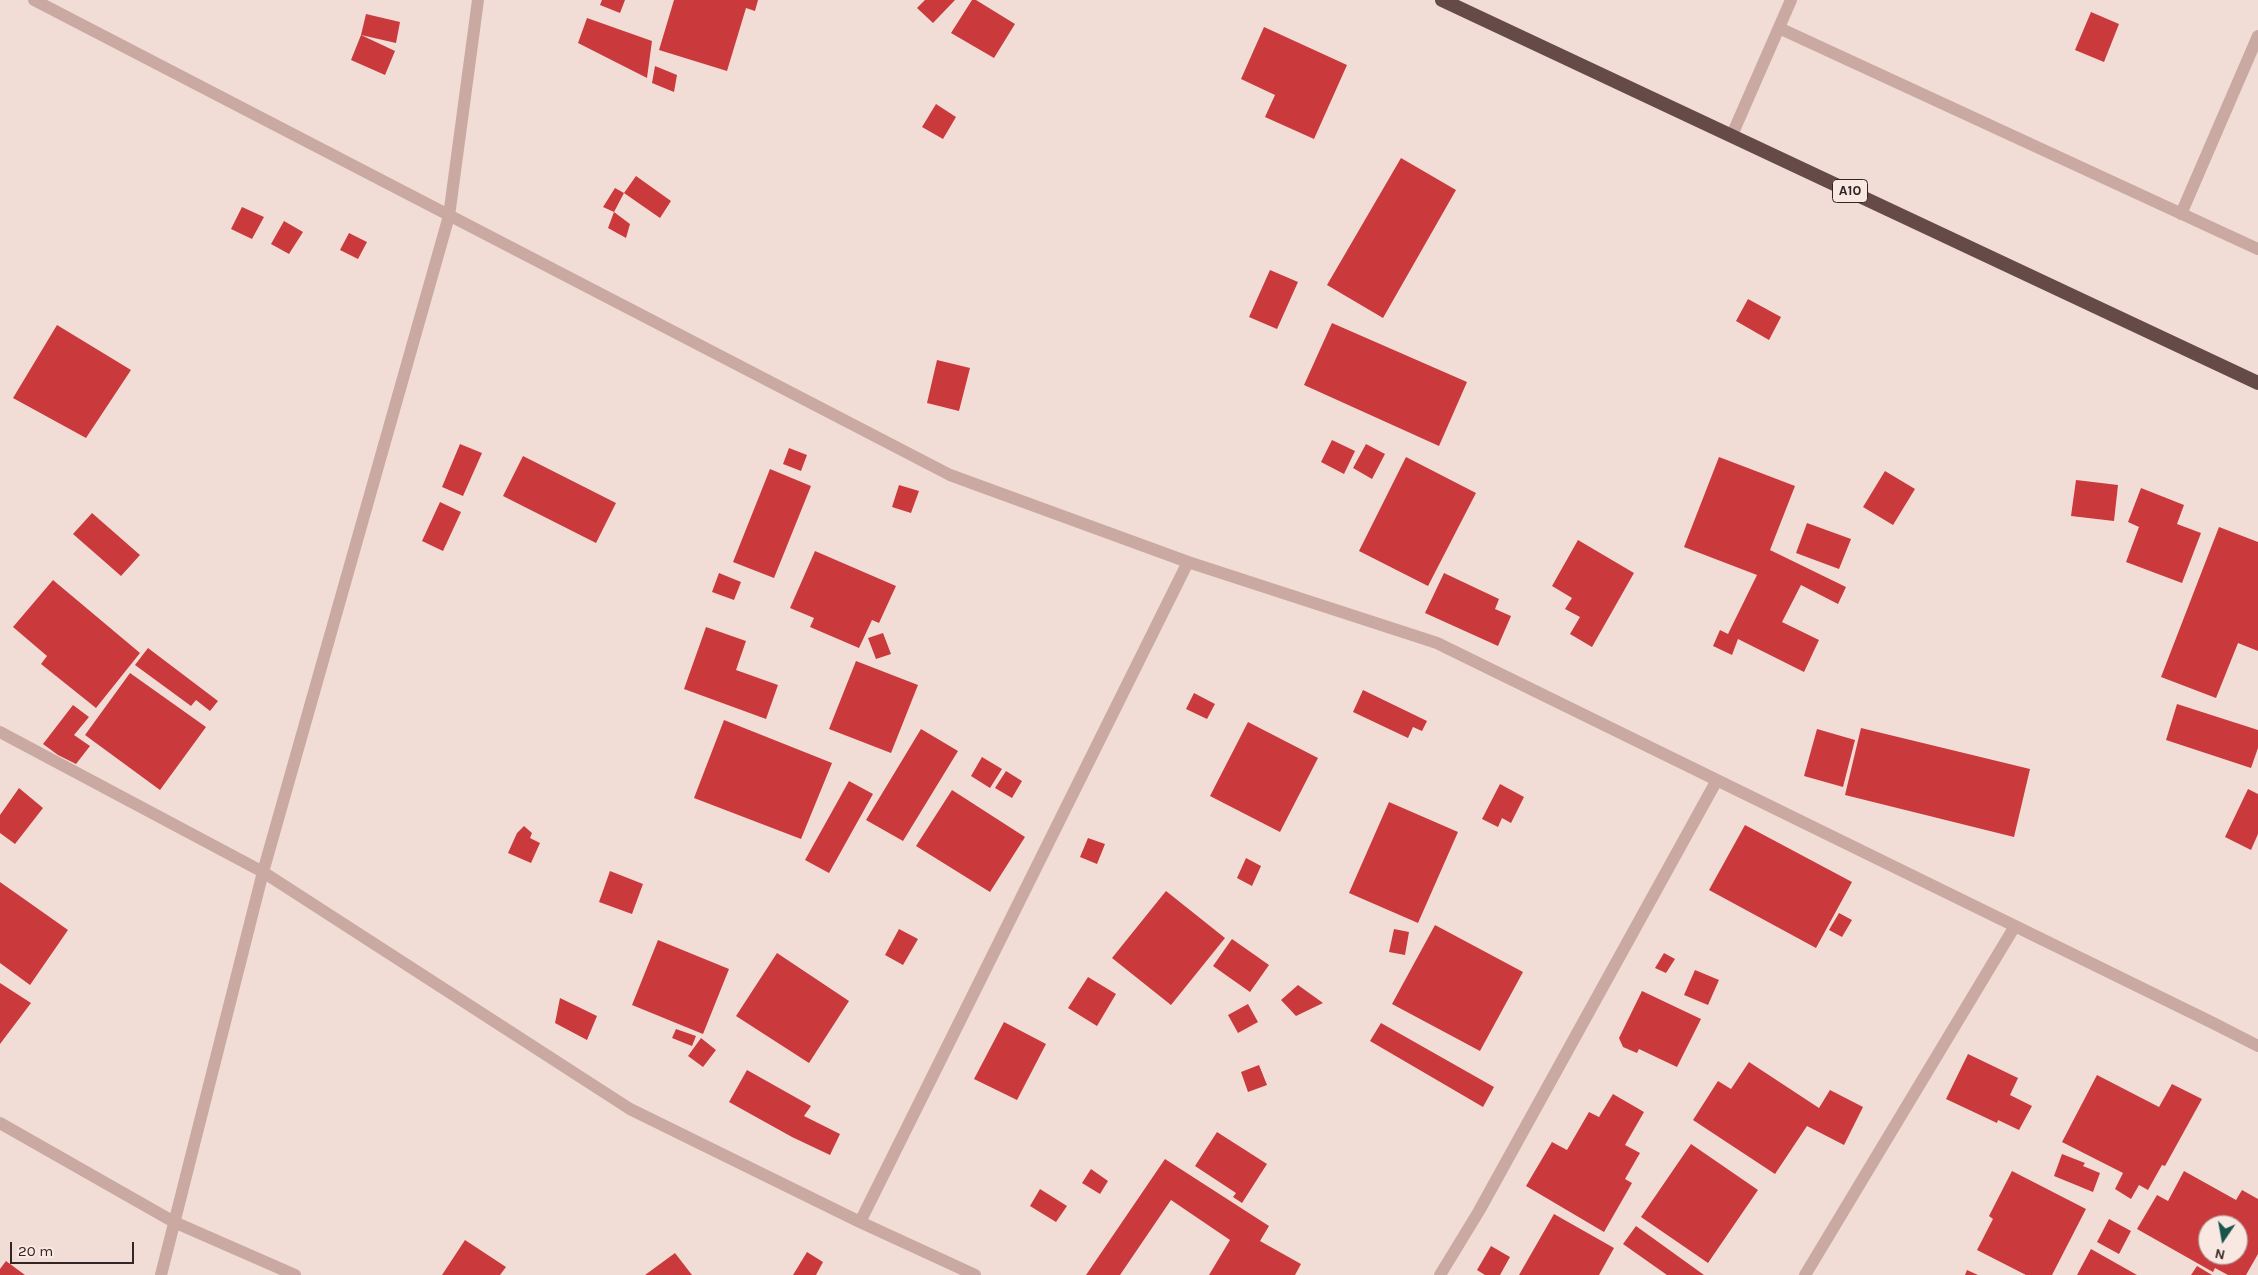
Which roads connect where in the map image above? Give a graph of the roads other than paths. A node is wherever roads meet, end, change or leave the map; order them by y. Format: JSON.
{"nodes":[{"id":1,"x":34,"y":0,"type":"edge"},
{"id":2,"x":478,"y":0,"type":"edge"},
{"id":3,"x":1442,"y":0,"type":"edge"},
{"id":4,"x":1791,"y":0,"type":"edge"},
{"id":5,"x":1779,"y":28,"type":"junction"},
{"id":6,"x":2258,"y":36,"type":"edge"},
{"id":7,"x":1732,"y":135,"type":"junction"},
{"id":8,"x":2181,"y":214,"type":"junction"},
{"id":9,"x":449,"y":216,"type":"junction"},
{"id":10,"x":2258,"y":250,"type":"edge"},
{"id":11,"x":2258,"y":383,"type":"edge"},
{"id":12,"x":1188,"y":562,"type":"junction"},
{"id":13,"x":0,"y":732,"type":"edge"},
{"id":14,"x":1717,"y":780,"type":"junction"},
{"id":15,"x":263,"y":872,"type":"junction"},
{"id":16,"x":2015,"y":926,"type":"junction"},
{"id":17,"x":2258,"y":1046,"type":"edge"},
{"id":18,"x":0,"y":1123,"type":"edge"},
{"id":19,"x":174,"y":1222,"type":"junction"},
{"id":20,"x":860,"y":1222,"type":"junction"},
{"id":21,"x":161,"y":1275,"type":"edge"},
{"id":22,"x":295,"y":1275,"type":"edge"},
{"id":23,"x":975,"y":1275,"type":"edge"},
{"id":24,"x":1440,"y":1275,"type":"edge"},
{"id":25,"x":1804,"y":1275,"type":"edge"}],
"edges":[{"from":1,"to":9,"type":"street"},
{"from":2,"to":9,"type":"street"},
{"from":3,"to":7,"type":"highway","number":"A10"},
{"from":4,"to":5,"type":"street"},
{"from":5,"to":7,"type":"street"},
{"from":5,"to":8,"type":"street"},
{"from":6,"to":8,"type":"street"},
{"from":7,"to":11,"type":"highway","number":"A10"},
{"from":8,"to":10,"type":"street"},
{"from":9,"to":12,"type":"street"},
{"from":9,"to":15,"type":"street"},
{"from":12,"to":14,"type":"street"},
{"from":12,"to":20,"type":"street"},
{"from":13,"to":15,"type":"street"},
{"from":14,"to":16,"type":"street"},
{"from":14,"to":24,"type":"street"},
{"from":15,"to":19,"type":"street"},
{"from":15,"to":20,"type":"street"},
{"from":16,"to":17,"type":"street"},
{"from":16,"to":25,"type":"street"},
{"from":18,"to":19,"type":"street"},
{"from":19,"to":21,"type":"street"},
{"from":19,"to":22,"type":"street"},
{"from":20,"to":23,"type":"street"}]}
